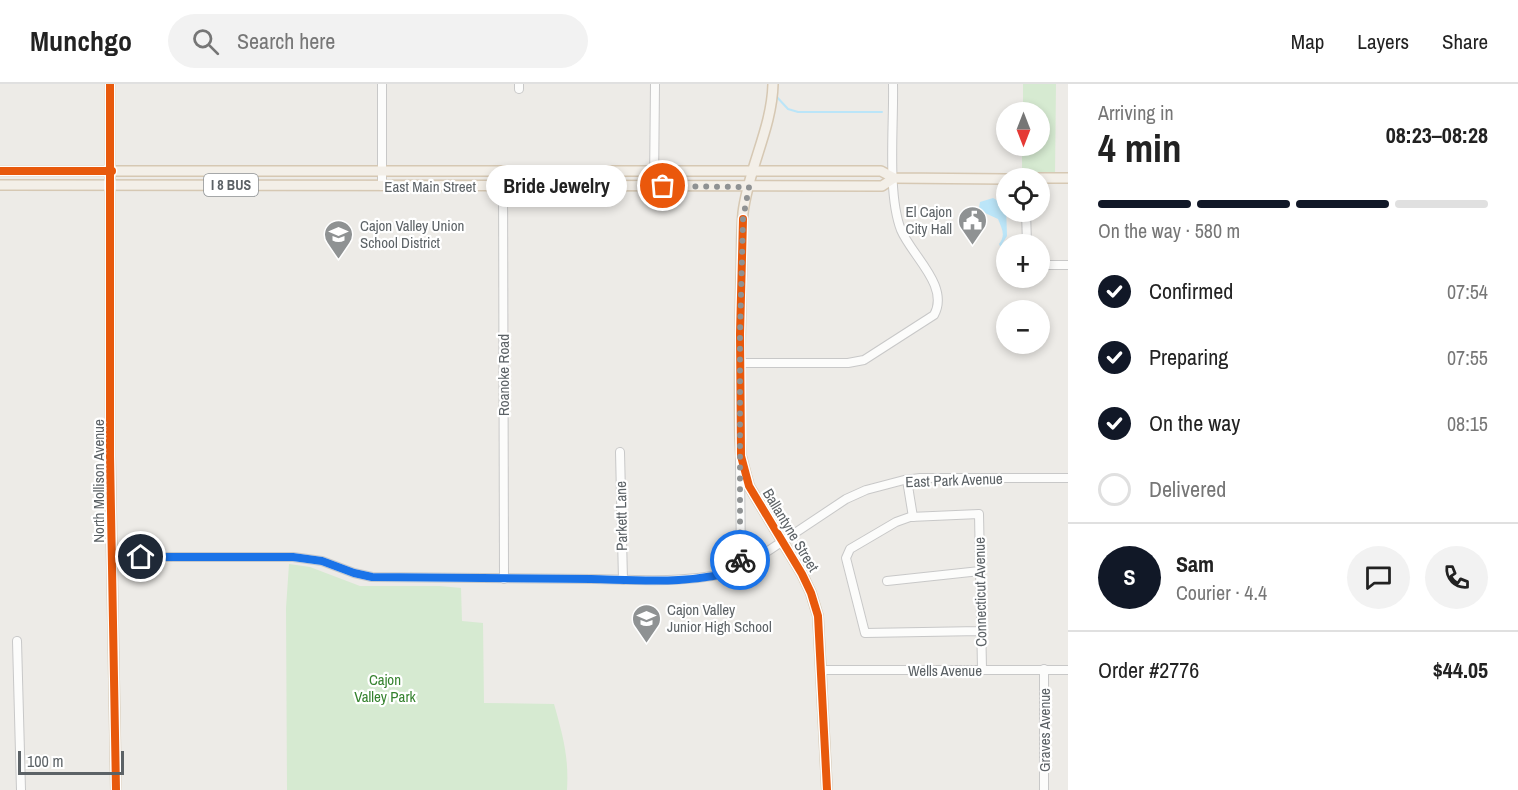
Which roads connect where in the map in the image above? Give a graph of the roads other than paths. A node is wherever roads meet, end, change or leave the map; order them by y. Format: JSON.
{"nodes":[{"id":1,"x":110,"y":84,"type":"edge"},
{"id":2,"x":382,"y":84,"type":"edge"},
{"id":3,"x":655,"y":84,"type":"edge"},
{"id":4,"x":773,"y":84,"type":"edge"},
{"id":5,"x":893,"y":84,"type":"edge"},
{"id":6,"x":294,"y":170,"type":"junction"},
{"id":7,"x":0,"y":171,"type":"edge"},
{"id":8,"x":112,"y":171,"type":"junction"},
{"id":9,"x":382,"y":171,"type":"junction"},
{"id":10,"x":654,"y":171,"type":"junction"},
{"id":11,"x":503,"y":172,"type":"junction"},
{"id":12,"x":752,"y":172,"type":"junction"},
{"id":13,"x":894,"y":178,"type":"junction"},
{"id":14,"x":1050,"y":178,"type":"edge"},
{"id":15,"x":1068,"y":178,"type":"edge"},
{"id":16,"x":996,"y":179,"type":"edge"},
{"id":17,"x":0,"y":185,"type":"edge"},
{"id":18,"x":111,"y":185,"type":"junction"},
{"id":19,"x":294,"y":185,"type":"junction"},
{"id":20,"x":382,"y":186,"type":"junction"},
{"id":21,"x":503,"y":186,"type":"junction"},
{"id":22,"x":654,"y":186,"type":"junction"},
{"id":23,"x":749,"y":187,"type":"junction"},
{"id":24,"x":1050,"y":265,"type":"edge"},
{"id":25,"x":1068,"y":266,"type":"edge"},
{"id":26,"x":740,"y":363,"type":"junction"},
{"id":27,"x":740,"y":438,"type":"junction"},
{"id":28,"x":620,"y":452,"type":"dead end"},
{"id":29,"x":1068,"y":478,"type":"edge"},
{"id":30,"x":907,"y":480,"type":"junction"},
{"id":31,"x":913,"y":517,"type":"junction"},
{"id":32,"x":783,"y":540,"type":"junction"},
{"id":33,"x":112,"y":557,"type":"junction"},
{"id":34,"x":741,"y":569,"type":"junction"},
{"id":35,"x":980,"y":571,"type":"junction"},
{"id":36,"x":504,"y":579,"type":"junction"},
{"id":37,"x":623,"y":579,"type":"junction"},
{"id":38,"x":886,"y":581,"type":"dead end"},
{"id":39,"x":981,"y":631,"type":"junction"},
{"id":40,"x":17,"y":640,"type":"dead end"},
{"id":41,"x":982,"y":669,"type":"junction"},
{"id":42,"x":1044,"y":669,"type":"junction"},
{"id":43,"x":822,"y":670,"type":"junction"},
{"id":44,"x":1068,"y":670,"type":"edge"},
{"id":45,"x":21,"y":790,"type":"edge"},
{"id":46,"x":116,"y":790,"type":"edge"},
{"id":47,"x":827,"y":790,"type":"edge"},
{"id":48,"x":1044,"y":790,"type":"edge"}],
"edges":[{"from":1,"to":8,"type":"main road","name":"North Mollison Avenue"},
{"from":2,"to":9,"type":"street"},
{"from":3,"to":10,"type":"street"},
{"from":4,"to":12,"type":"main road","name":"Ballantyne Street"},
{"from":5,"to":13,"type":"street"},
{"from":6,"to":8,"type":"main road","name":"East Main Street","number":"I 8 BUS"},
{"from":6,"to":9,"type":"main road","name":"East Main Street","number":"I 8 BUS"},
{"from":6,"to":19,"type":"main road"},
{"from":7,"to":8,"type":"main road","name":"East Main Street","number":"I 8 BUS"},
{"from":8,"to":18,"type":"main road","name":"North Mollison Avenue"},
{"from":9,"to":11,"type":"main road","name":"East Main Street","number":"I 8 BUS"},
{"from":9,"to":20,"type":"street"},
{"from":10,"to":11,"type":"main road","name":"East Main Street","number":"I 8 BUS"},
{"from":10,"to":12,"type":"main road","name":"East Main Street","number":"I 8 BUS"},
{"from":10,"to":22,"type":"street"},
{"from":11,"to":21,"type":"street","name":"Roanoke Road"},
{"from":12,"to":13,"type":"main road","name":"East Main Street","number":"I 8 BUS"},
{"from":12,"to":23,"type":"main road","name":"Ballantyne Street"},
{"from":13,"to":16,"type":"main road","name":"East Main Street","number":"I 8 BUS"},
{"from":13,"to":23,"type":"main road","name":"East Main Street","number":"I 8 BUS"},
{"from":13,"to":26,"type":"street"},
{"from":14,"to":15,"type":"main road"},
{"from":17,"to":18,"type":"main road","name":"East Main Street","number":"I 8 BUS"},
{"from":18,"to":19,"type":"main road","name":"East Main Street","number":"I 8 BUS"},
{"from":18,"to":33,"type":"main road","name":"North Mollison Avenue"},
{"from":19,"to":20,"type":"main road","name":"East Main Street","number":"I 8 BUS"},
{"from":20,"to":21,"type":"main road","name":"East Main Street","number":"I 8 BUS"},
{"from":21,"to":22,"type":"main road","name":"East Main Street","number":"I 8 BUS"},
{"from":21,"to":36,"type":"street","name":"Roanoke Road"},
{"from":22,"to":23,"type":"main road","name":"East Main Street","number":"I 8 BUS"},
{"from":23,"to":26,"type":"main road","name":"Ballantyne Street"},
{"from":24,"to":25,"type":"street"},
{"from":26,"to":27,"type":"main road","name":"Ballantyne Street"},
{"from":27,"to":32,"type":"main road","name":"Ballantyne Street"},
{"from":27,"to":34,"type":"street"},
{"from":28,"to":37,"type":"street","name":"Parkett Lane"},
{"from":29,"to":30,"type":"street","name":"East Park Avenue"},
{"from":30,"to":31,"type":"street"},
{"from":30,"to":32,"type":"street","name":"East Park Avenue"},
{"from":31,"to":35,"type":"street","name":"Connecticut Avenue"},
{"from":31,"to":39,"type":"street"},
{"from":32,"to":34,"type":"street","name":"East Park Avenue"},
{"from":32,"to":43,"type":"main road","name":"Ballantyne Street"},
{"from":33,"to":36,"type":"street","name":"East Park Avenue"},
{"from":33,"to":46,"type":"main road","name":"North Mollison Avenue"},
{"from":34,"to":37,"type":"street","name":"East Park Avenue"},
{"from":35,"to":38,"type":"street"},
{"from":35,"to":39,"type":"street","name":"Connecticut Avenue"},
{"from":36,"to":37,"type":"street","name":"East Park Avenue"},
{"from":39,"to":41,"type":"street","name":"Connecticut Avenue"},
{"from":40,"to":45,"type":"street"},
{"from":41,"to":42,"type":"street","name":"Wells Avenue"},
{"from":41,"to":43,"type":"street","name":"Wells Avenue"},
{"from":42,"to":44,"type":"street","name":"Wells Avenue"},
{"from":42,"to":48,"type":"street","name":"Graves Avenue"},
{"from":43,"to":47,"type":"main road","name":"Ballantyne Street"}]}
